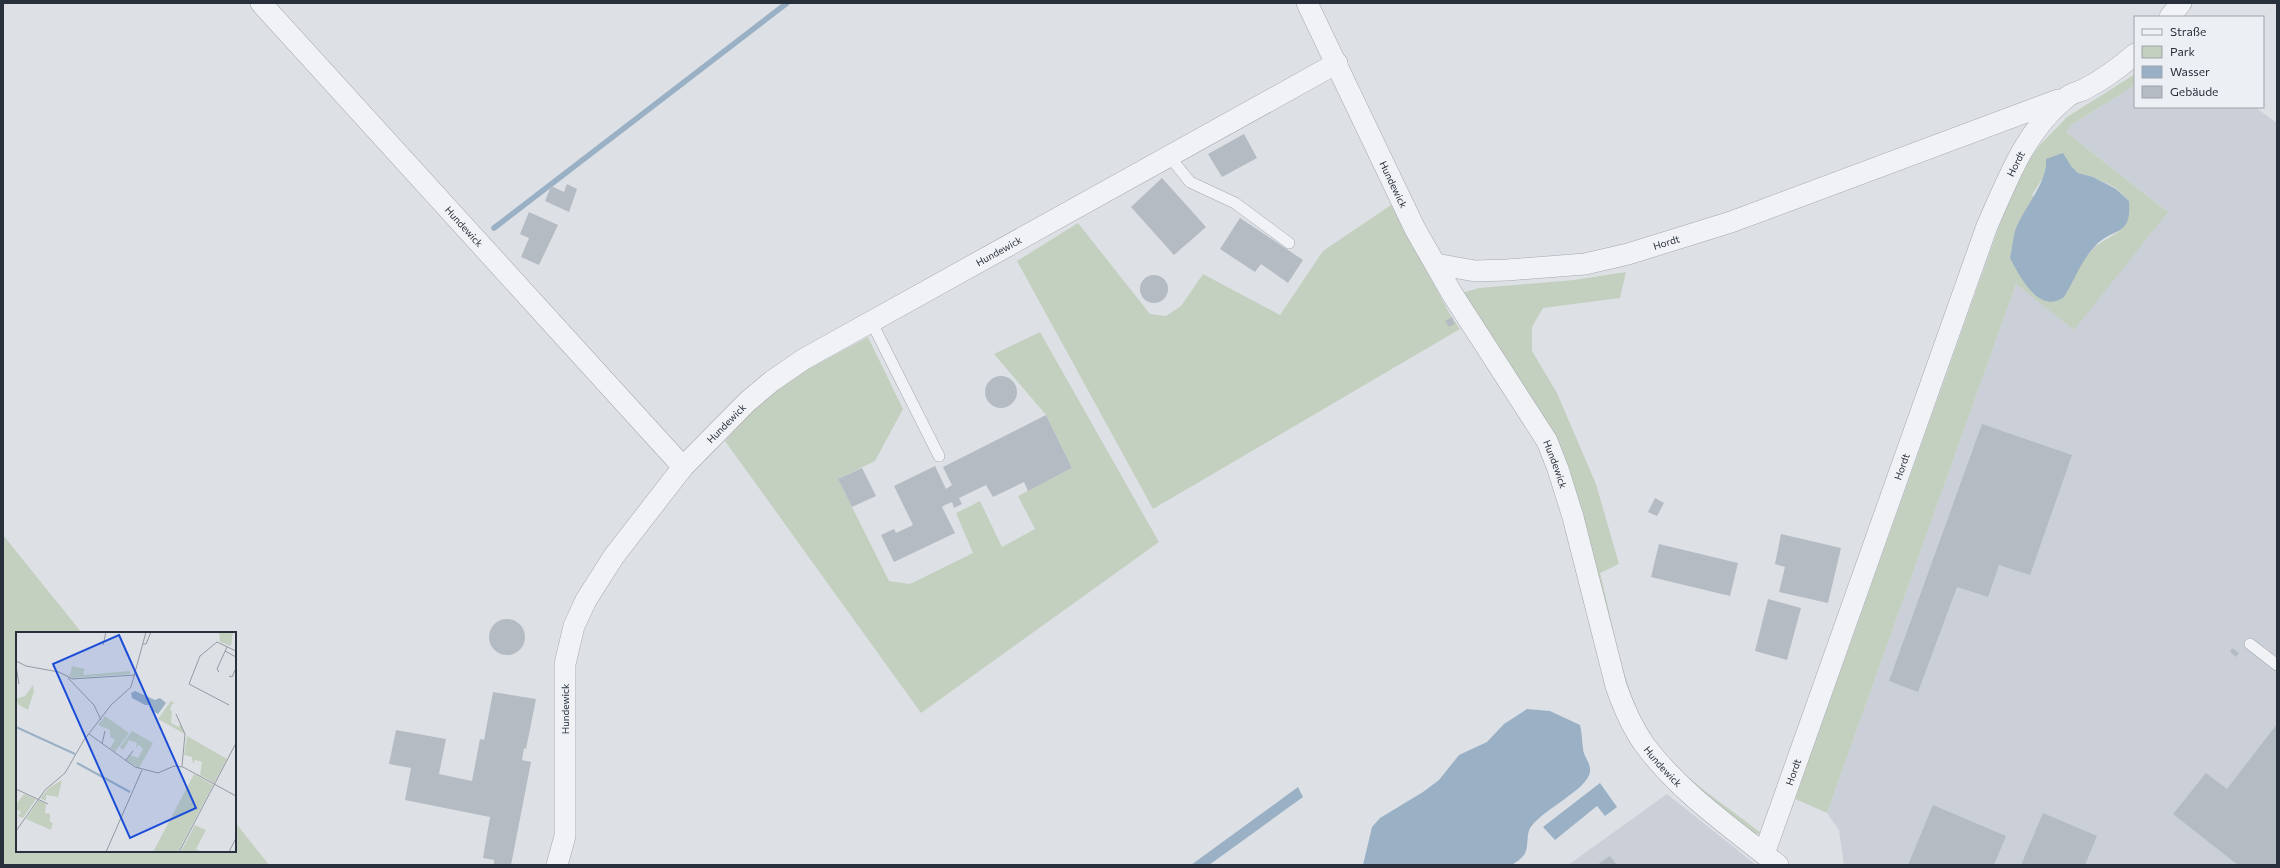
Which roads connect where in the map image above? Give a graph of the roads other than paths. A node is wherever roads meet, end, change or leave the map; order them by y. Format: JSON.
{"nodes":[{"id":1,"x":261,"y":3,"type":"edge"},
{"id":2,"x":1307,"y":3,"type":"edge"},
{"id":3,"x":2181,"y":3,"type":"edge"},
{"id":4,"x":2171,"y":16,"type":"edge"},
{"id":5,"x":2134,"y":55,"type":"edge"},
{"id":6,"x":1337,"y":63,"type":"junction"},
{"id":7,"x":2067,"y":96,"type":"junction"},
{"id":8,"x":1169,"y":156,"type":"junction"},
{"id":9,"x":1289,"y":243,"type":"dead end"},
{"id":10,"x":1435,"y":264,"type":"junction"},
{"id":11,"x":872,"y":321,"type":"junction"},
{"id":12,"x":939,"y":456,"type":"dead end"},
{"id":13,"x":683,"y":468,"type":"junction"},
{"id":14,"x":2250,"y":644,"type":"dead end"},
{"id":15,"x":2277,"y":665,"type":"edge"},
{"id":16,"x":1771,"y":859,"type":"edge"},
{"id":17,"x":557,"y":865,"type":"edge"}],
"edges":[{"from":1,"to":13,"type":"street","name":"Hundewick"},
{"from":2,"to":6,"type":"street","name":"Hundewick"},
{"from":3,"to":4,"type":"street"},
{"from":5,"to":7,"type":"street","name":"Hordt"},
{"from":6,"to":8,"type":"street","name":"Hundewick"},
{"from":6,"to":10,"type":"street","name":"Hundewick"},
{"from":7,"to":10,"type":"street","name":"Hordt"},
{"from":7,"to":16,"type":"street","name":"Hordt"},
{"from":8,"to":9,"type":"lane"},
{"from":8,"to":11,"type":"street","name":"Hundewick"},
{"from":10,"to":16,"type":"street","name":"Hundewick"},
{"from":11,"to":12,"type":"lane"},
{"from":11,"to":13,"type":"street","name":"Hundewick"},
{"from":13,"to":17,"type":"street","name":"Hundewick"},
{"from":14,"to":15,"type":"lane"}]}
